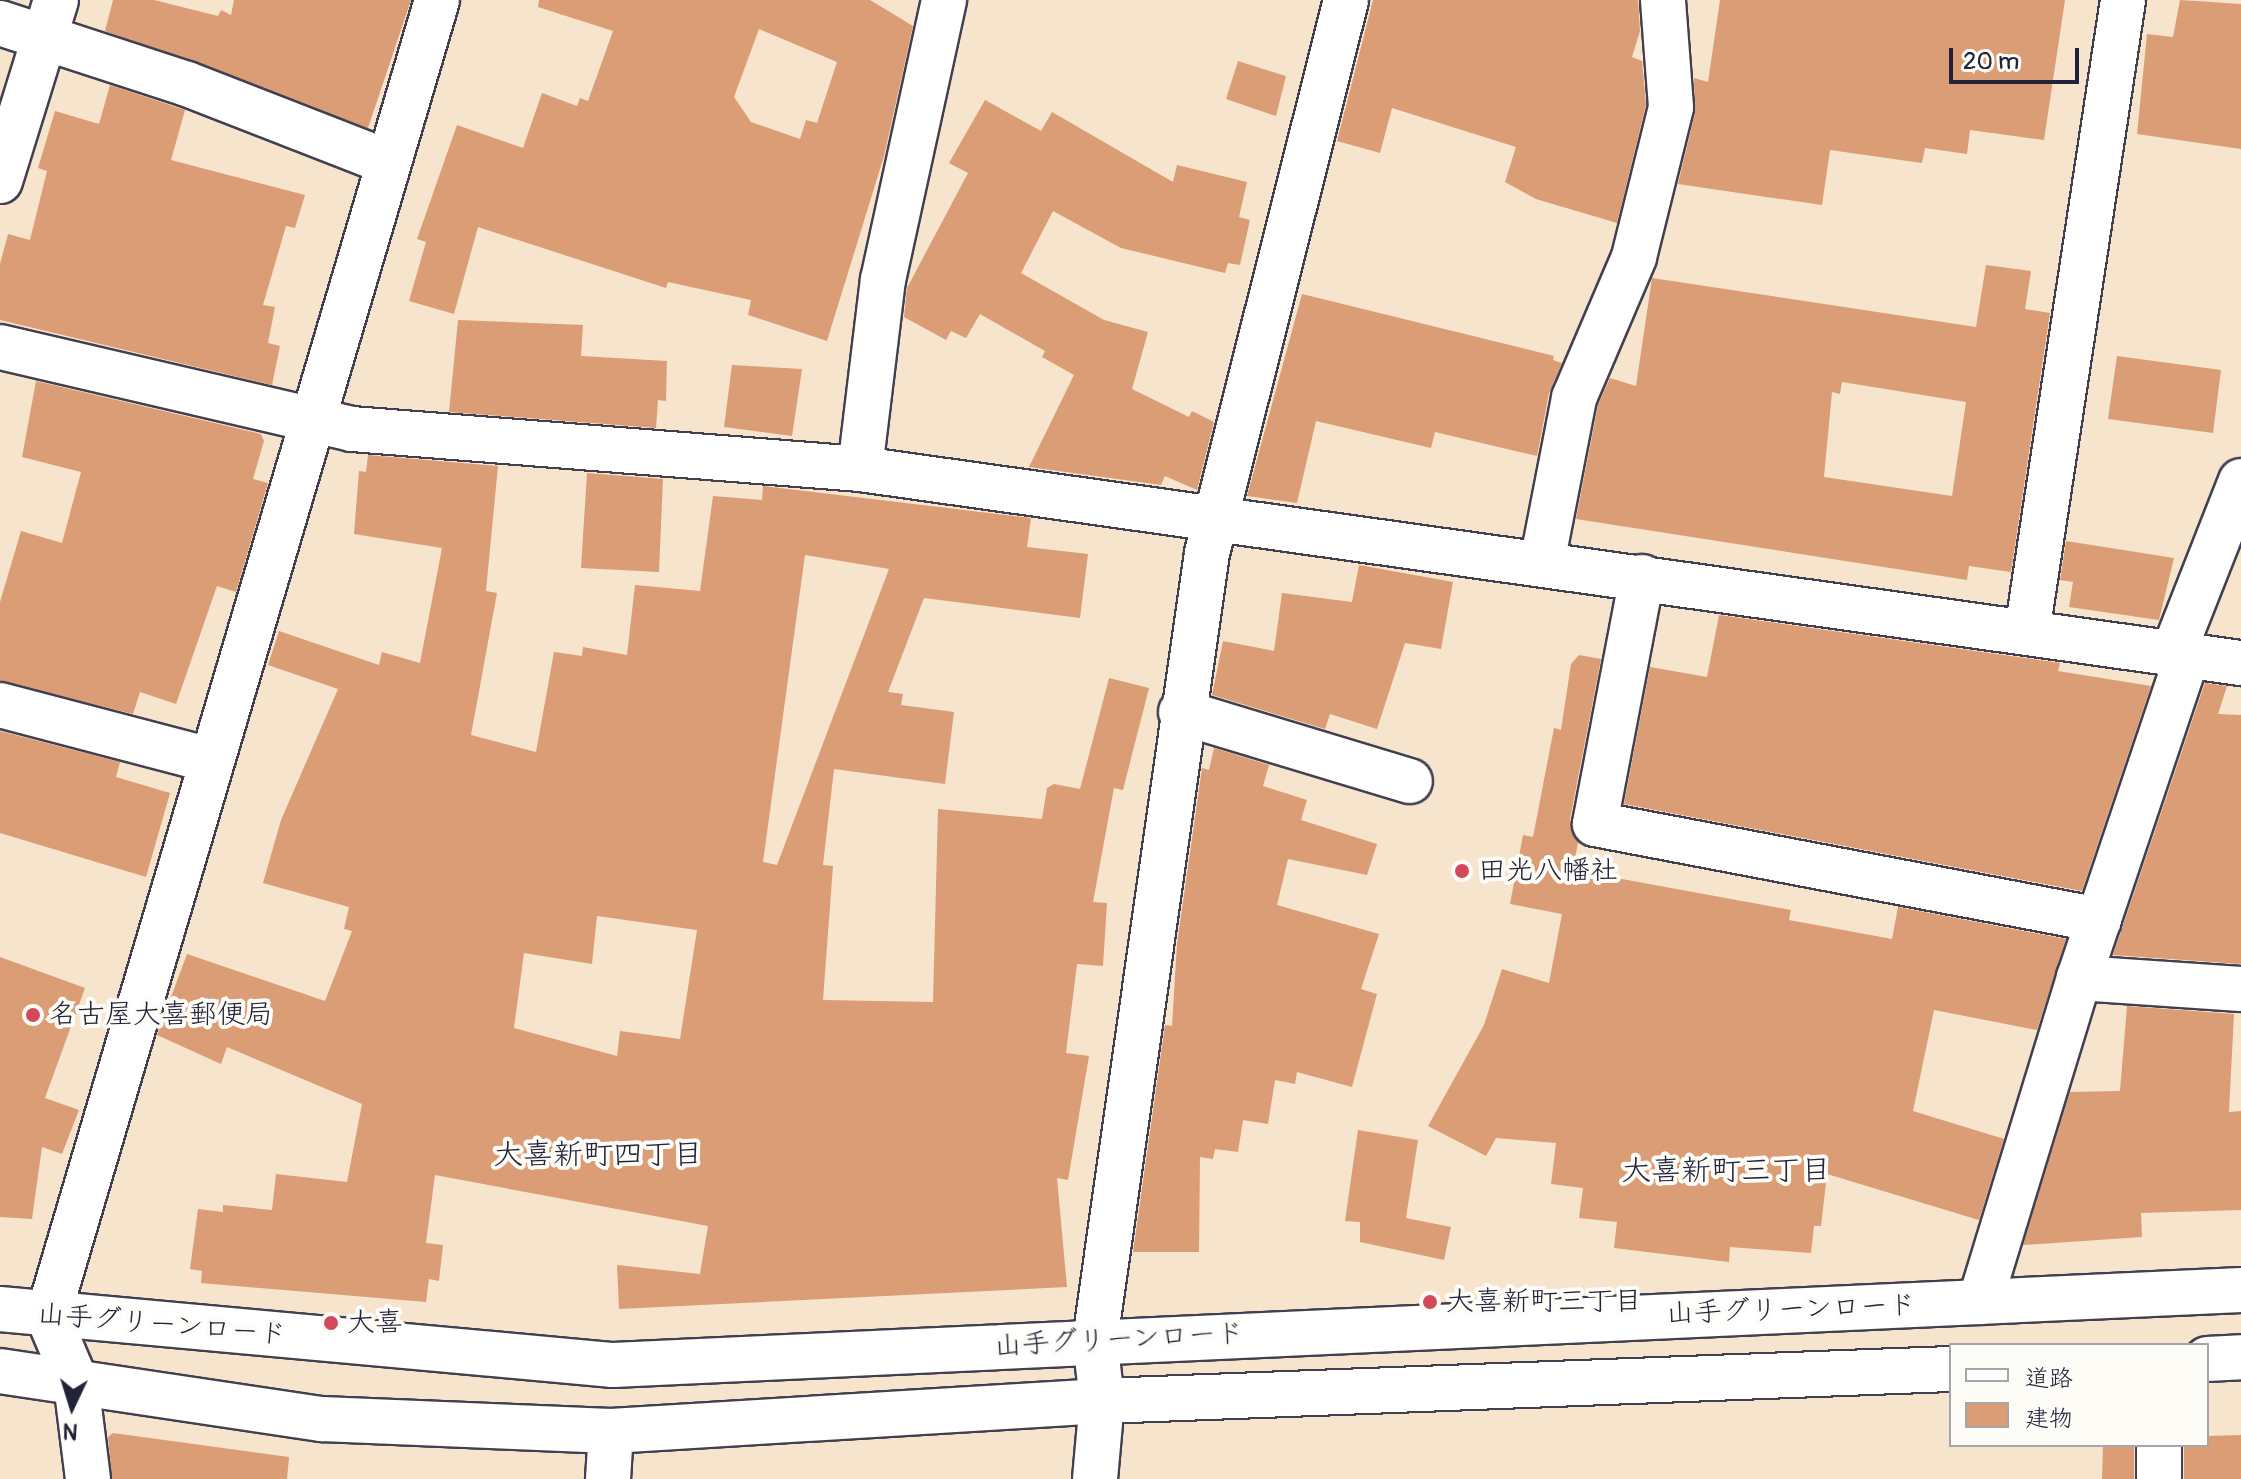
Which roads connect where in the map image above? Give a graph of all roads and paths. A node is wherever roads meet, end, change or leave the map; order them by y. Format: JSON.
{"nodes":[{"id":1,"x":437,"y":0,"type":"edge"},
{"id":2,"x":944,"y":0,"type":"edge"},
{"id":3,"x":1346,"y":0,"type":"edge"},
{"id":4,"x":1663,"y":0,"type":"edge"},
{"id":5,"x":2123,"y":0,"type":"edge"},
{"id":6,"x":49,"y":19,"type":"edge"},
{"id":7,"x":0,"y":23,"type":"edge"},
{"id":8,"x":387,"y":162,"type":"junction"},
{"id":9,"x":0,"y":181,"type":"edge"},
{"id":10,"x":0,"y":347,"type":"edge"},
{"id":11,"x":315,"y":419,"type":"junction"},
{"id":12,"x":860,"y":469,"type":"junction"},
{"id":13,"x":2241,"y":481,"type":"edge"},
{"id":14,"x":1218,"y":520,"type":"junction"},
{"id":15,"x":1542,"y":563,"type":"junction"},
{"id":16,"x":1642,"y":577,"type":"junction"},
{"id":17,"x":2027,"y":632,"type":"junction"},
{"id":18,"x":2180,"y":657,"type":"junction"},
{"id":19,"x":2241,"y":663,"type":"edge"},
{"id":20,"x":0,"y":705,"type":"edge"},
{"id":21,"x":1181,"y":712,"type":"junction"},
{"id":22,"x":209,"y":760,"type":"junction"},
{"id":23,"x":1410,"y":781,"type":"dead end"},
{"id":24,"x":2099,"y":920,"type":"junction"},
{"id":25,"x":2079,"y":978,"type":"junction"},
{"id":26,"x":2241,"y":989,"type":"edge"},
{"id":27,"x":2241,"y":1290,"type":"edge"},
{"id":28,"x":1980,"y":1302,"type":"junction"},
{"id":29,"x":0,"y":1309,"type":"edge"},
{"id":30,"x":48,"y":1316,"type":"junction"},
{"id":31,"x":1095,"y":1340,"type":"junction"},
{"id":32,"x":2241,"y":1357,"type":"edge"},
{"id":33,"x":2209,"y":1359,"type":"edge"},
{"id":34,"x":1949,"y":1369,"type":"edge"},
{"id":35,"x":0,"y":1371,"type":"edge"},
{"id":36,"x":76,"y":1382,"type":"junction"},
{"id":37,"x":1102,"y":1401,"type":"junction"},
{"id":38,"x":611,"y":1431,"type":"junction"},
{"id":39,"x":2159,"y":1447,"type":"edge"},
{"id":40,"x":88,"y":1479,"type":"edge"},
{"id":41,"x":608,"y":1479,"type":"edge"},
{"id":42,"x":1095,"y":1479,"type":"edge"},
{"id":43,"x":2159,"y":1479,"type":"edge"}],
"edges":[{"from":1,"to":8,"type":"street"},
{"from":2,"to":12,"type":"street"},
{"from":3,"to":14,"type":"street"},
{"from":4,"to":15,"type":"street"},
{"from":5,"to":17,"type":"street"},
{"from":6,"to":7,"type":"street"},
{"from":6,"to":8,"type":"street"},
{"from":6,"to":9,"type":"street"},
{"from":8,"to":11,"type":"street"},
{"from":10,"to":11,"type":"street"},
{"from":11,"to":12,"type":"street"},
{"from":11,"to":22,"type":"street"},
{"from":12,"to":14,"type":"street"},
{"from":13,"to":18,"type":"street"},
{"from":14,"to":15,"type":"street"},
{"from":14,"to":21,"type":"street"},
{"from":15,"to":16,"type":"street"},
{"from":16,"to":17,"type":"street"},
{"from":16,"to":24,"type":"street"},
{"from":17,"to":18,"type":"street"},
{"from":18,"to":19,"type":"street"},
{"from":18,"to":24,"type":"street"},
{"from":20,"to":22,"type":"street"},
{"from":21,"to":23,"type":"street"},
{"from":21,"to":31,"type":"street"},
{"from":22,"to":30,"type":"street"},
{"from":24,"to":25,"type":"street"},
{"from":25,"to":26,"type":"street"},
{"from":25,"to":28,"type":"street"},
{"from":27,"to":28,"type":"street","name":"山手グリーンロード"},
{"from":28,"to":31,"type":"street","name":"山手グリーンロード"},
{"from":29,"to":30,"type":"street","name":"山手グリーンロード"},
{"from":30,"to":31,"type":"street","name":"山手グリーンロード"},
{"from":30,"to":36,"type":"street"},
{"from":31,"to":37,"type":"street"},
{"from":32,"to":33,"type":"street"},
{"from":34,"to":37,"type":"street"},
{"from":35,"to":36,"type":"street"},
{"from":36,"to":38,"type":"street"},
{"from":36,"to":40,"type":"street"},
{"from":37,"to":38,"type":"street"},
{"from":37,"to":42,"type":"street"},
{"from":38,"to":41,"type":"street"},
{"from":39,"to":43,"type":"street"}]}
